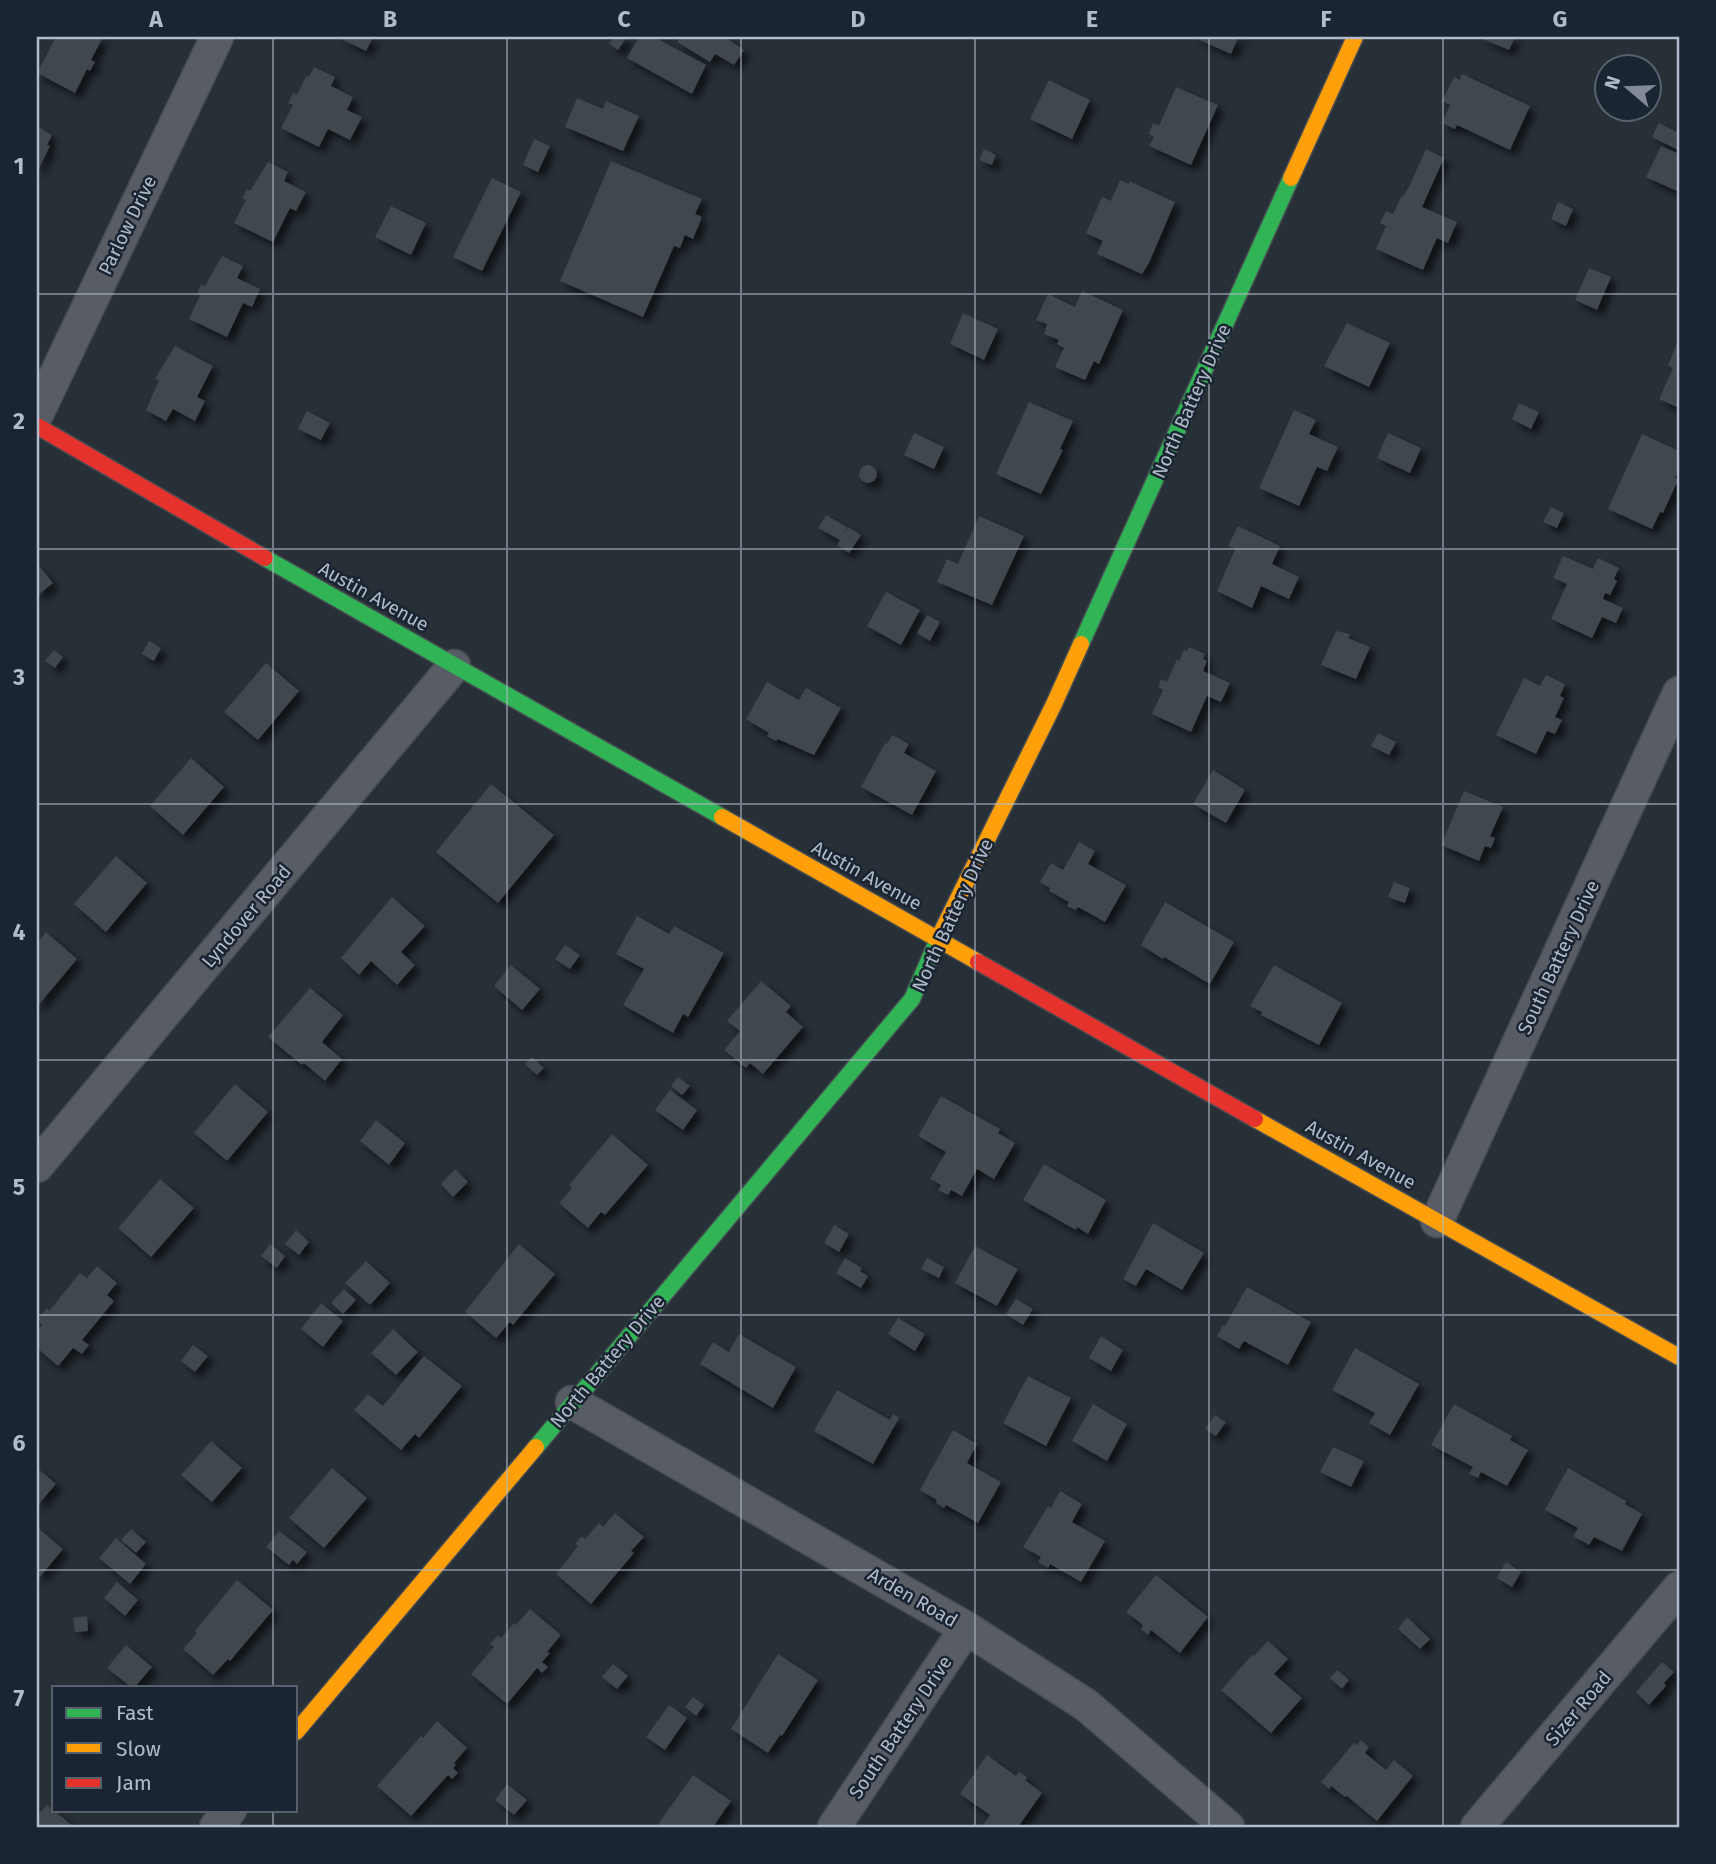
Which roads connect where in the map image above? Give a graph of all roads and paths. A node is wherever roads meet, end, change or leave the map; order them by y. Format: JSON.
{"nodes":[{"id":1,"x":217,"y":37,"type":"edge"},
{"id":2,"x":1355,"y":37,"type":"edge"},
{"id":3,"x":37,"y":414,"type":"edge"},
{"id":4,"x":37,"y":426,"type":"edge"},
{"id":5,"x":454,"y":666,"type":"junction"},
{"id":6,"x":1679,"y":693,"type":"edge"},
{"id":7,"x":938,"y":939,"type":"junction"},
{"id":8,"x":37,"y":1166,"type":"edge"},
{"id":9,"x":1437,"y":1222,"type":"junction"},
{"id":10,"x":1679,"y":1357,"type":"edge"},
{"id":11,"x":572,"y":1402,"type":"junction"},
{"id":12,"x":1679,"y":1588,"type":"edge"},
{"id":13,"x":966,"y":1628,"type":"junction"},
{"id":14,"x":298,"y":1730,"type":"edge"},
{"id":15,"x":228,"y":1812,"type":"edge"},
{"id":16,"x":216,"y":1827,"type":"edge"},
{"id":17,"x":834,"y":1827,"type":"edge"},
{"id":18,"x":1228,"y":1827,"type":"edge"},
{"id":19,"x":1477,"y":1827,"type":"edge"}],
"edges":[{"from":1,"to":3,"type":"street","name":"Parlow Drive"},
{"from":2,"to":7,"type":"street","name":"North Battery Drive"},
{"from":4,"to":5,"type":"street","name":"Austin Avenue"},
{"from":5,"to":7,"type":"street","name":"Austin Avenue"},
{"from":5,"to":8,"type":"street","name":"Lyndover Road"},
{"from":6,"to":9,"type":"street","name":"South Battery Drive"},
{"from":7,"to":9,"type":"street","name":"Austin Avenue"},
{"from":7,"to":11,"type":"street","name":"North Battery Drive"},
{"from":9,"to":10,"type":"street","name":"Austin Avenue"},
{"from":11,"to":13,"type":"street","name":"Arden Road"},
{"from":11,"to":14,"type":"street","name":"North Battery Drive"},
{"from":12,"to":19,"type":"street","name":"Sizer Road"},
{"from":13,"to":17,"type":"street","name":"South Battery Drive"},
{"from":13,"to":18,"type":"street","name":"Arden Road"},
{"from":15,"to":16,"type":"street"}]}
